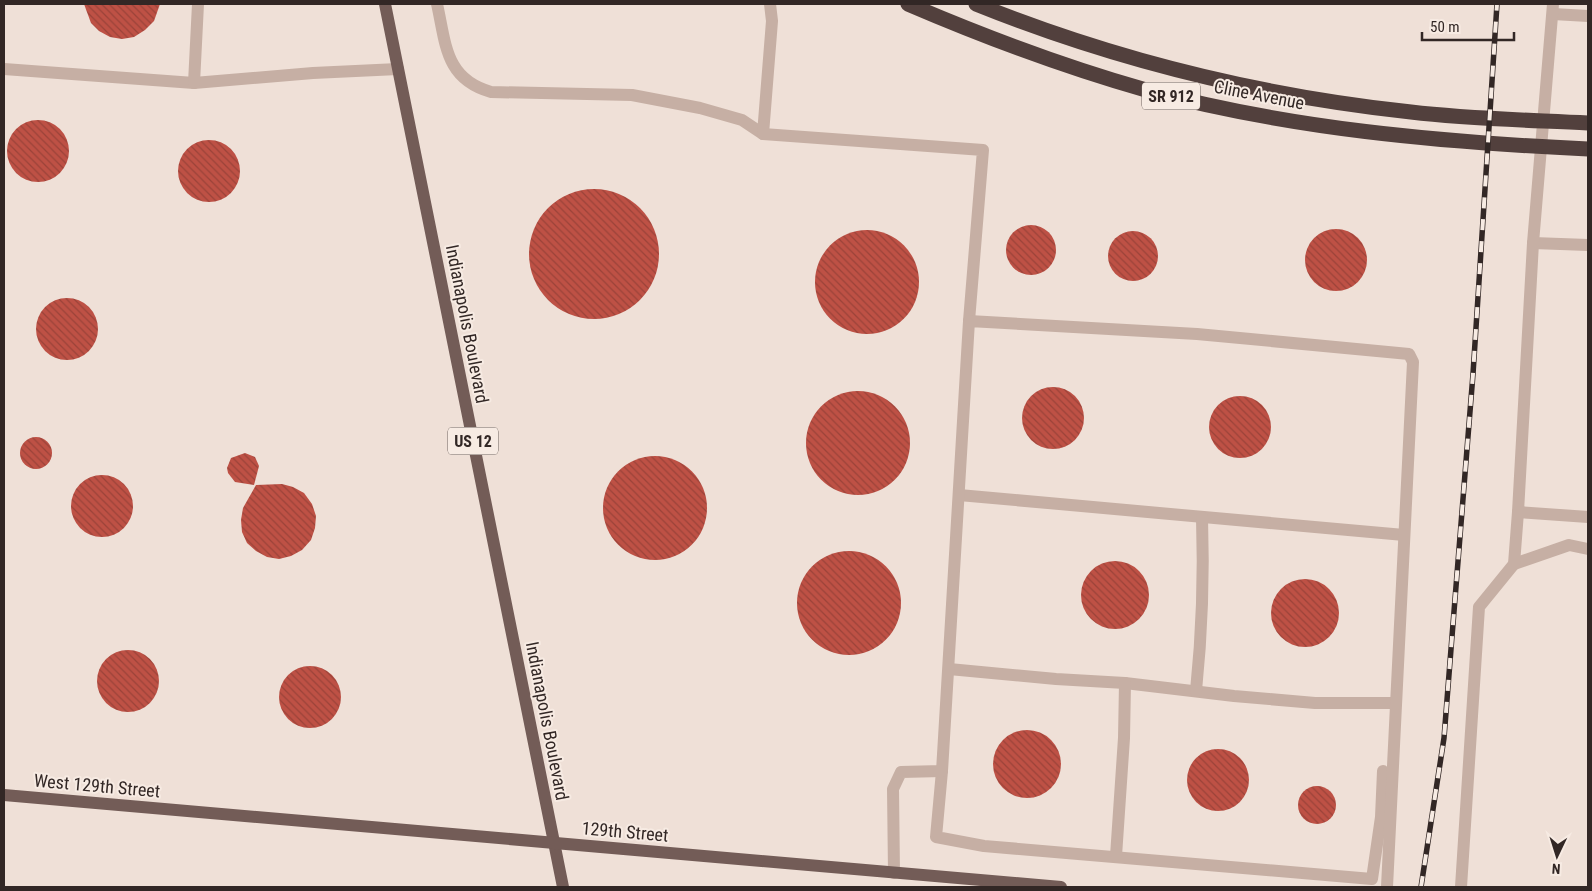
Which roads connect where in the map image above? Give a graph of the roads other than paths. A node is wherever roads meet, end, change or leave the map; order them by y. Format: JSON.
{"nodes":[{"id":1,"x":198,"y":4,"type":"edge"},
{"id":2,"x":385,"y":4,"type":"edge"},
{"id":3,"x":438,"y":4,"type":"edge"},
{"id":4,"x":770,"y":4,"type":"edge"},
{"id":5,"x":908,"y":4,"type":"edge"},
{"id":6,"x":976,"y":4,"type":"edge"},
{"id":7,"x":1553,"y":9,"type":"edge"},
{"id":8,"x":1588,"y":16,"type":"edge"},
{"id":9,"x":4,"y":69,"type":"edge"},
{"id":10,"x":398,"y":69,"type":"junction"},
{"id":11,"x":194,"y":83,"type":"junction"},
{"id":12,"x":1588,"y":123,"type":"edge"},
{"id":13,"x":763,"y":134,"type":"junction"},
{"id":14,"x":1588,"y":149,"type":"edge"},
{"id":15,"x":1533,"y":243,"type":"junction"},
{"id":16,"x":1588,"y":245,"type":"edge"},
{"id":17,"x":969,"y":321,"type":"junction"},
{"id":18,"x":959,"y":495,"type":"junction"},
{"id":19,"x":1518,"y":512,"type":"junction"},
{"id":20,"x":1202,"y":517,"type":"junction"},
{"id":21,"x":1588,"y":517,"type":"edge"},
{"id":22,"x":1404,"y":535,"type":"junction"},
{"id":23,"x":1588,"y":548,"type":"edge"},
{"id":24,"x":1514,"y":564,"type":"junction"},
{"id":25,"x":949,"y":669,"type":"junction"},
{"id":26,"x":1125,"y":683,"type":"junction"},
{"id":27,"x":1196,"y":691,"type":"junction"},
{"id":28,"x":1395,"y":703,"type":"junction"},
{"id":29,"x":1394,"y":724,"type":"junction"},
{"id":30,"x":942,"y":771,"type":"junction"},
{"id":31,"x":4,"y":795,"type":"edge"},
{"id":32,"x":187,"y":811,"type":"joint"},
{"id":33,"x":554,"y":844,"type":"junction"},
{"id":34,"x":1116,"y":856,"type":"junction"},
{"id":35,"x":894,"y":873,"type":"junction"},
{"id":36,"x":563,"y":887,"type":"edge"},
{"id":37,"x":1061,"y":887,"type":"edge"},
{"id":38,"x":1387,"y":887,"type":"edge"},
{"id":39,"x":1461,"y":887,"type":"edge"}],
"edges":[{"from":1,"to":11,"type":"lane"},
{"from":2,"to":10,"type":"main road","name":"Indianapolis Boulevard","number":"US 12"},
{"from":3,"to":13,"type":"lane"},
{"from":4,"to":13,"type":"lane"},
{"from":5,"to":14,"type":"highway","name":"Cline Avenue","number":"SR 912"},
{"from":6,"to":12,"type":"highway","name":"Cline Avenue","number":"SR 912"},
{"from":7,"to":8,"type":"lane"},
{"from":7,"to":15,"type":"lane"},
{"from":9,"to":11,"type":"lane"},
{"from":10,"to":11,"type":"lane"},
{"from":10,"to":33,"type":"main road","name":"Indianapolis Boulevard","number":"US 12"},
{"from":13,"to":17,"type":"lane"},
{"from":15,"to":16,"type":"lane"},
{"from":15,"to":19,"type":"lane"},
{"from":17,"to":18,"type":"lane"},
{"from":17,"to":22,"type":"lane"},
{"from":18,"to":20,"type":"lane"},
{"from":18,"to":25,"type":"lane"},
{"from":19,"to":21,"type":"lane"},
{"from":19,"to":24,"type":"lane"},
{"from":20,"to":22,"type":"lane"},
{"from":20,"to":27,"type":"lane"},
{"from":22,"to":28,"type":"lane"},
{"from":23,"to":24,"type":"lane"},
{"from":24,"to":39,"type":"lane"},
{"from":25,"to":26,"type":"lane"},
{"from":25,"to":30,"type":"lane"},
{"from":26,"to":27,"type":"lane"},
{"from":26,"to":34,"type":"lane"},
{"from":27,"to":28,"type":"lane"},
{"from":28,"to":29,"type":"lane"},
{"from":29,"to":34,"type":"lane"},
{"from":29,"to":38,"type":"lane"},
{"from":30,"to":34,"type":"lane"},
{"from":30,"to":35,"type":"lane"},
{"from":31,"to":32,"type":"main road","name":"West 129th Street"},
{"from":32,"to":33,"type":"main road","name":"129th Street"},
{"from":33,"to":35,"type":"main road","name":"129th Street"},
{"from":33,"to":36,"type":"main road","name":"Indianapolis Boulevard","number":"US 12"},
{"from":35,"to":37,"type":"main road","name":"129th Street"}]}
